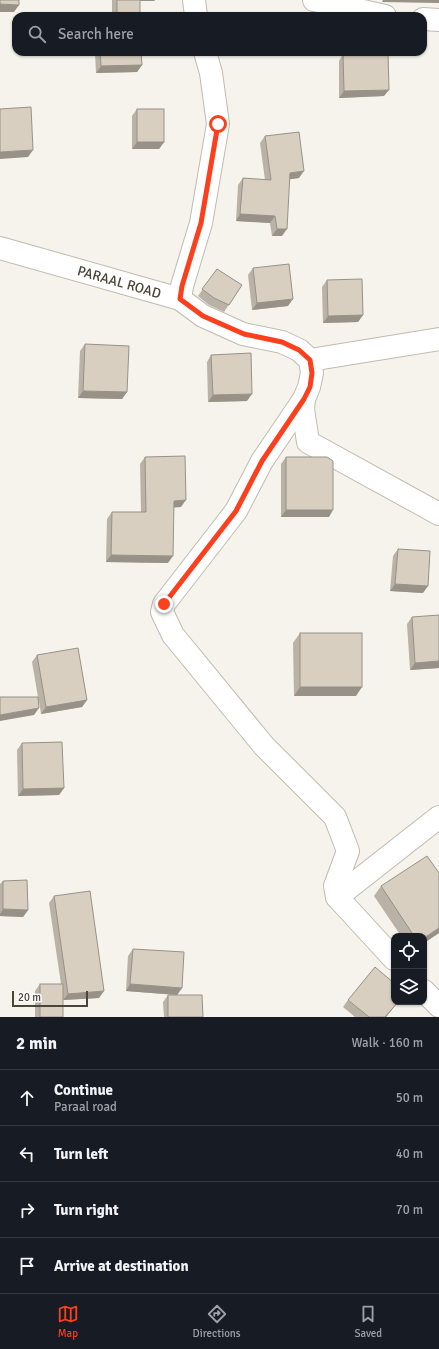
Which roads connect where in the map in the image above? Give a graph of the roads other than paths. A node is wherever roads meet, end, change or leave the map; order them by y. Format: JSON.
{"nodes":[{"id":1,"x":194,"y":0,"type":"edge"},
{"id":2,"x":314,"y":0,"type":"edge"},
{"id":3,"x":196,"y":12,"type":"edge"},
{"id":4,"x":367,"y":12,"type":"edge"},
{"id":5,"x":427,"y":19,"type":"edge"},
{"id":6,"x":439,"y":20,"type":"edge"},
{"id":7,"x":206,"y":56,"type":"edge"},
{"id":8,"x":0,"y":248,"type":"edge"},
{"id":9,"x":180,"y":299,"type":"junction"},
{"id":10,"x":439,"y":339,"type":"edge"},
{"id":11,"x":310,"y":360,"type":"junction"},
{"id":12,"x":304,"y":399,"type":"junction"},
{"id":13,"x":439,"y":514,"type":"edge"},
{"id":14,"x":439,"y":817,"type":"edge"},
{"id":15,"x":337,"y":897,"type":"junction"},
{"id":16,"x":391,"y":956,"type":"edge"},
{"id":17,"x":427,"y":994,"type":"edge"},
{"id":18,"x":439,"y":1006,"type":"edge"}],
"edges":[{"from":1,"to":3,"type":"street"},
{"from":2,"to":4,"type":"street"},
{"from":5,"to":6,"type":"street"},
{"from":7,"to":9,"type":"street","name":"PARAAL ROAD"},
{"from":8,"to":9,"type":"street","name":"PARAAL ROAD"},
{"from":9,"to":11,"type":"street"},
{"from":10,"to":11,"type":"street"},
{"from":11,"to":12,"type":"street"},
{"from":12,"to":13,"type":"street"},
{"from":12,"to":15,"type":"street"},
{"from":14,"to":15,"type":"street"},
{"from":15,"to":16,"type":"street"},
{"from":17,"to":18,"type":"street"}]}
